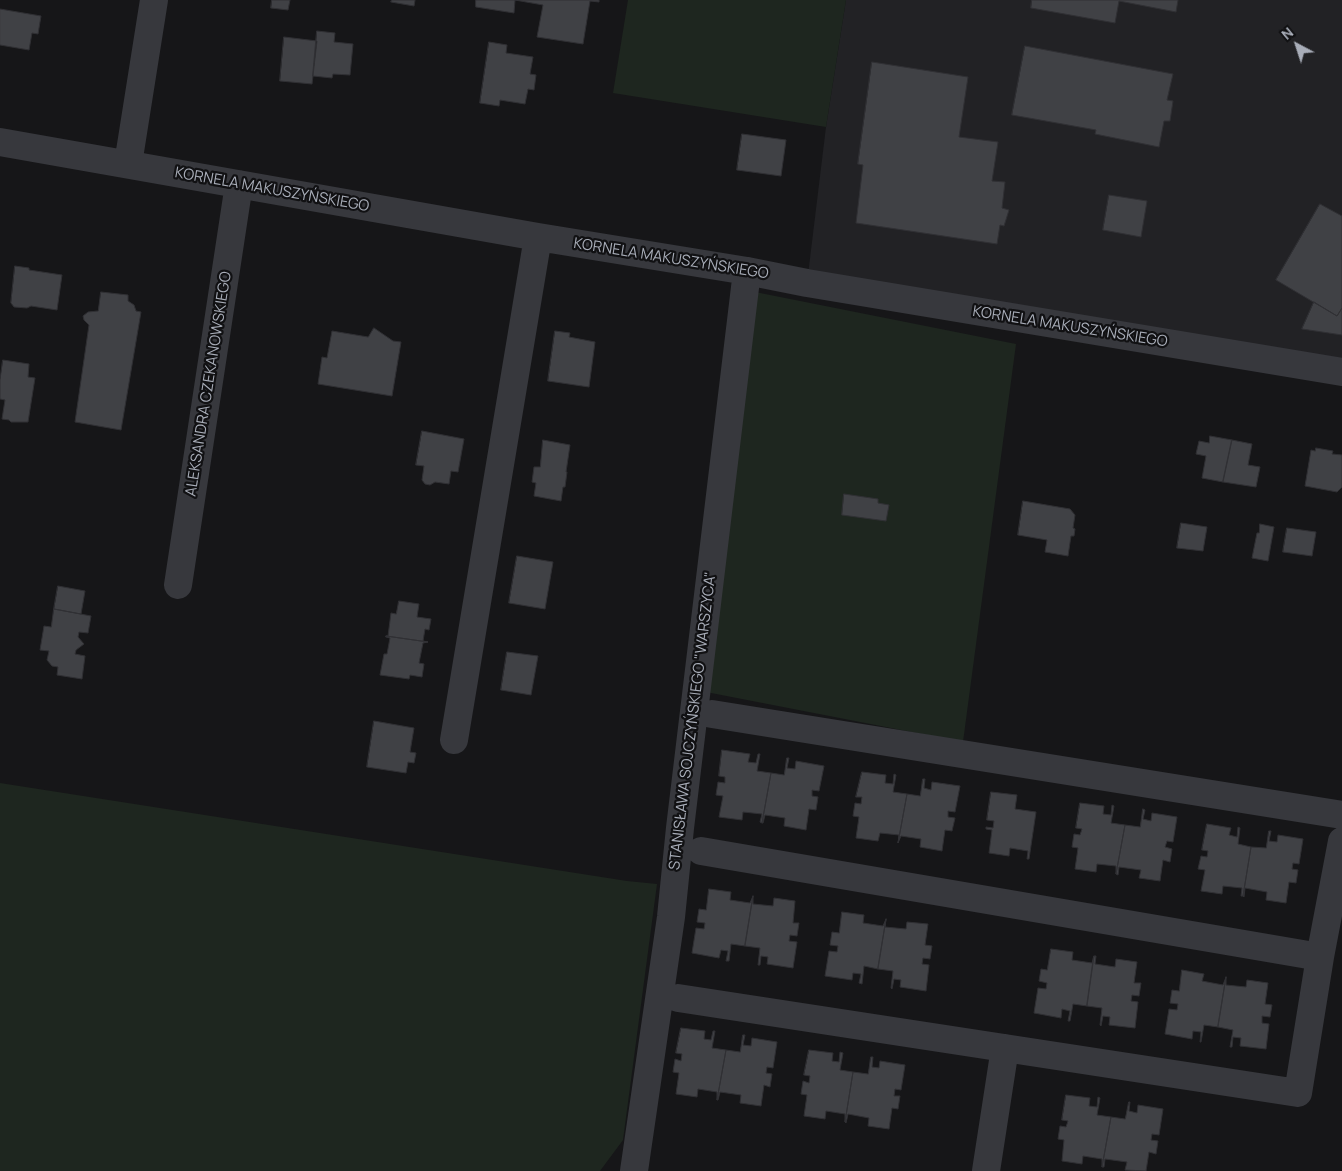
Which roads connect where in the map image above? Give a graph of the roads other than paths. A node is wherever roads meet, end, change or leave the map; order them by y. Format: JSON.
{"nodes":[{"id":1,"x":154,"y":0,"type":"edge"},
{"id":2,"x":0,"y":142,"type":"edge"},
{"id":3,"x":128,"y":164,"type":"junction"},
{"id":4,"x":239,"y":184,"type":"junction"},
{"id":5,"x":538,"y":237,"type":"junction"},
{"id":6,"x":747,"y":271,"type":"junction"},
{"id":7,"x":1342,"y":372,"type":"edge"},
{"id":8,"x":178,"y":585,"type":"dead end"},
{"id":9,"x":712,"y":714,"type":"dead end"},
{"id":10,"x":454,"y":740,"type":"dead end"},
{"id":11,"x":1342,"y":815,"type":"edge"},
{"id":12,"x":1342,"y":842,"type":"edge"},
{"id":13,"x":701,"y":851,"type":"dead end"},
{"id":14,"x":1320,"y":956,"type":"junction"},
{"id":15,"x":678,"y":998,"type":"dead end"},
{"id":16,"x":1005,"y":1048,"type":"junction"},
{"id":17,"x":634,"y":1171,"type":"edge"},
{"id":18,"x":986,"y":1171,"type":"edge"}],
"edges":[{"from":1,"to":3,"type":"street"},
{"from":2,"to":3,"type":"street","name":"KORNELA MAKUSZYŃSKIEGO"},
{"from":3,"to":4,"type":"street","name":"KORNELA MAKUSZYŃSKIEGO"},
{"from":4,"to":5,"type":"street","name":"KORNELA MAKUSZYŃSKIEGO"},
{"from":4,"to":8,"type":"street","name":"ALEKSANDRA CZEKANOWSKIEGO"},
{"from":5,"to":6,"type":"street","name":"KORNELA MAKUSZYŃSKIEGO"},
{"from":5,"to":10,"type":"street"},
{"from":6,"to":7,"type":"street","name":"KORNELA MAKUSZYŃSKIEGO"},
{"from":6,"to":17,"type":"street","name":"STANISŁAWA SOJCZYŃSKIEGO \"WARSZYCA\""},
{"from":9,"to":11,"type":"street"},
{"from":12,"to":14,"type":"street"},
{"from":13,"to":14,"type":"street"},
{"from":14,"to":16,"type":"street"},
{"from":15,"to":16,"type":"street"},
{"from":16,"to":18,"type":"street"}]}
